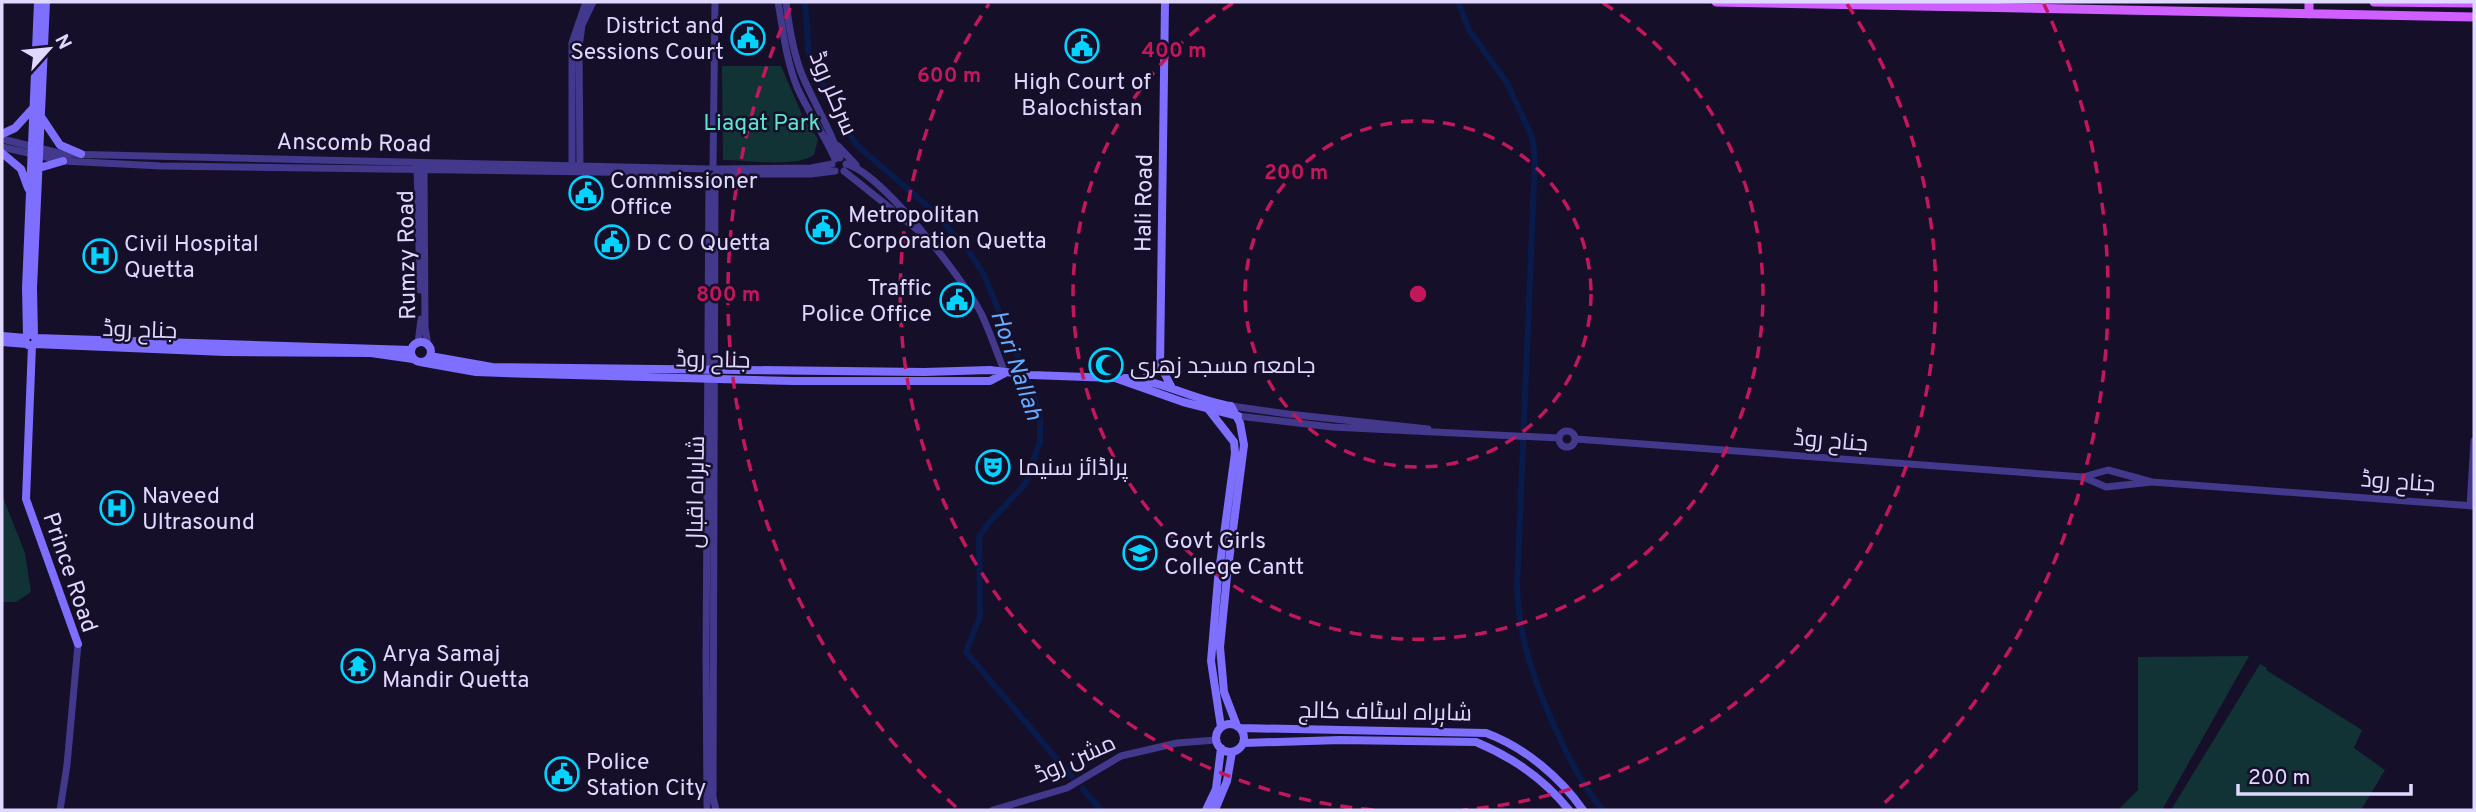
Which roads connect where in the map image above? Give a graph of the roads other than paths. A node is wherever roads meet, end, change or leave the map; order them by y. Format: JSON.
{"nodes":[{"id":1,"x":38,"y":2,"type":"edge"},
{"id":2,"x":47,"y":2,"type":"edge"},
{"id":3,"x":586,"y":2,"type":"edge"},
{"id":4,"x":593,"y":2,"type":"edge"},
{"id":5,"x":715,"y":2,"type":"edge"},
{"id":6,"x":778,"y":2,"type":"edge"},
{"id":7,"x":786,"y":2,"type":"edge"},
{"id":8,"x":1165,"y":2,"type":"edge"},
{"id":9,"x":1716,"y":2,"type":"edge"},
{"id":10,"x":2309,"y":2,"type":"edge"},
{"id":11,"x":2374,"y":2,"type":"edge"},
{"id":12,"x":2474,"y":4,"type":"edge"},
{"id":13,"x":2309,"y":14,"type":"junction"},
{"id":14,"x":2474,"y":17,"type":"edge"},
{"id":15,"x":35,"y":106,"type":"junction"},
{"id":16,"x":42,"y":118,"type":"junction"},
{"id":17,"x":2,"y":136,"type":"edge"},
{"id":18,"x":833,"y":139,"type":"junction"},
{"id":19,"x":2,"y":147,"type":"edge"},
{"id":20,"x":37,"y":150,"type":"junction"},
{"id":21,"x":2,"y":153,"type":"edge"},
{"id":22,"x":81,"y":154,"type":"junction"},
{"id":23,"x":63,"y":161,"type":"junction"},
{"id":24,"x":838,"y":165,"type":"junction"},
{"id":25,"x":420,"y":166,"type":"junction"},
{"id":26,"x":39,"y":168,"type":"junction"},
{"id":27,"x":859,"y":168,"type":"junction"},
{"id":28,"x":576,"y":169,"type":"junction"},
{"id":29,"x":712,"y":172,"type":"junction"},
{"id":30,"x":31,"y":198,"type":"junction"},
{"id":31,"x":921,"y":232,"type":"junction"},
{"id":32,"x":2,"y":337,"type":"edge"},
{"id":33,"x":31,"y":340,"type":"junction"},
{"id":34,"x":2,"y":342,"type":"edge"},
{"id":35,"x":418,"y":343,"type":"junction"},
{"id":36,"x":428,"y":346,"type":"junction"},
{"id":37,"x":411,"y":349,"type":"junction"},
{"id":38,"x":430,"y":356,"type":"junction"},
{"id":39,"x":417,"y":361,"type":"junction"},
{"id":40,"x":1160,"y":365,"type":"junction"},
{"id":41,"x":712,"y":368,"type":"junction"},
{"id":42,"x":1009,"y":373,"type":"junction"},
{"id":43,"x":712,"y":378,"type":"junction"},
{"id":44,"x":1115,"y":378,"type":"junction"},
{"id":45,"x":1144,"y":379,"type":"junction"},
{"id":46,"x":1133,"y":384,"type":"junction"},
{"id":47,"x":1173,"y":390,"type":"junction"},
{"id":48,"x":1179,"y":400,"type":"junction"},
{"id":49,"x":1231,"y":406,"type":"junction"},
{"id":50,"x":1209,"y":410,"type":"junction"},
{"id":51,"x":1238,"y":416,"type":"junction"},
{"id":52,"x":1453,"y":433,"type":"junction"},
{"id":53,"x":2474,"y":441,"type":"edge"},
{"id":54,"x":2083,"y":477,"type":"junction"},
{"id":55,"x":2152,"y":482,"type":"junction"},
{"id":56,"x":2472,"y":506,"type":"edge"},
{"id":57,"x":78,"y":644,"type":"joint"},
{"id":58,"x":1221,"y":727,"type":"junction"},
{"id":59,"x":1239,"y":727,"type":"junction"},
{"id":60,"x":1243,"y":743,"type":"junction"},
{"id":61,"x":1218,"y":744,"type":"junction"},
{"id":62,"x":1232,"y":752,"type":"junction"},
{"id":63,"x":708,"y":806,"type":"junction"},
{"id":64,"x":60,"y":810,"type":"edge"},
{"id":65,"x":699,"y":810,"type":"edge"},
{"id":66,"x":716,"y":810,"type":"edge"},
{"id":67,"x":993,"y":810,"type":"edge"},
{"id":68,"x":1206,"y":810,"type":"edge"},
{"id":69,"x":1215,"y":810,"type":"edge"},
{"id":70,"x":1569,"y":810,"type":"edge"},
{"id":71,"x":1583,"y":810,"type":"edge"}],
"edges":[{"from":1,"to":15,"type":"main road","name":"Prince Road"},
{"from":2,"to":16,"type":"main road","name":"Prince Road"},
{"from":3,"to":28,"type":"street"},
{"from":4,"to":28,"type":"street"},
{"from":5,"to":29,"type":"street"},
{"from":6,"to":24,"type":"street","name":"سرکلر روڈ"},
{"from":7,"to":18,"type":"street","name":"سرکلر روڈ"},
{"from":8,"to":40,"type":"main road","name":"Hali Road"},
{"from":9,"to":13,"type":"main road"},
{"from":10,"to":13,"type":"main road"},
{"from":11,"to":12,"type":"main road"},
{"from":13,"to":14,"type":"main road"},
{"from":15,"to":17,"type":"main road"},
{"from":15,"to":20,"type":"main road","name":"Prince Road"},
{"from":16,"to":20,"type":"main road","name":"Prince Road"},
{"from":16,"to":22,"type":"main road"},
{"from":17,"to":20,"type":"street","name":"Anscomb Road"},
{"from":18,"to":24,"type":"street","name":"سرکلر روڈ"},
{"from":18,"to":27,"type":"street"},
{"from":19,"to":20,"type":"street","name":"Anscomb Road"},
{"from":20,"to":22,"type":"street","name":"Anscomb Road"},
{"from":20,"to":23,"type":"street","name":"Anscomb Road"},
{"from":20,"to":26,"type":"main road","name":"Prince Road"},
{"from":20,"to":30,"type":"main road","name":"Prince Road"},
{"from":21,"to":30,"type":"main road"},
{"from":22,"to":25,"type":"street","name":"Anscomb Road"},
{"from":23,"to":25,"type":"street","name":"Anscomb Road"},
{"from":23,"to":26,"type":"main road"},
{"from":24,"to":27,"type":"street","name":"سرکلر روڈ"},
{"from":24,"to":29,"type":"street","name":"Anscomb Road"},
{"from":24,"to":31,"type":"street","name":"سرکلر روڈ"},
{"from":25,"to":28,"type":"street","name":"Anscomb Road"},
{"from":25,"to":35,"type":"street","name":"Rumzy Road"},
{"from":25,"to":36,"type":"street","name":"Rumzy Road"},
{"from":26,"to":33,"type":"main road","name":"Prince Road"},
{"from":27,"to":31,"type":"street","name":"سرکلر روڈ"},
{"from":28,"to":29,"type":"street","name":"Anscomb Road"},
{"from":29,"to":41,"type":"street"},
{"from":30,"to":33,"type":"main road","name":"Prince Road"},
{"from":31,"to":42,"type":"street","name":"سرکلر روڈ"},
{"from":32,"to":33,"type":"main road","name":"جناح روڈ"},
{"from":33,"to":34,"type":"main road","name":"جناح روڈ"},
{"from":33,"to":37,"type":"main road","name":"جناح روڈ"},
{"from":33,"to":39,"type":"main road","name":"جناح روڈ"},
{"from":33,"to":57,"type":"main road","name":"Prince Road"},
{"from":35,"to":36,"type":"main road"},
{"from":35,"to":37,"type":"main road"},
{"from":36,"to":38,"type":"main road"},
{"from":37,"to":39,"type":"main road"},
{"from":38,"to":39,"type":"main road"},
{"from":38,"to":41,"type":"main road","name":"جناح روڈ"},
{"from":39,"to":43,"type":"main road","name":"جناح روڈ"},
{"from":40,"to":45,"type":"main road"},
{"from":40,"to":47,"type":"main road","name":"Hali Road"},
{"from":41,"to":42,"type":"main road","name":"جناح روڈ"},
{"from":41,"to":43,"type":"street"},
{"from":42,"to":43,"type":"main road","name":"جناح روڈ"},
{"from":42,"to":44,"type":"main road","name":"جناح روڈ"},
{"from":43,"to":63,"type":"street","name":"شاہراہ اقبال"},
{"from":43,"to":66,"type":"street","name":"شاہراہ اقبال"},
{"from":44,"to":45,"type":"main road","name":"جناح روڈ"},
{"from":44,"to":46,"type":"main road","name":"جناح روڈ"},
{"from":45,"to":46,"type":"main road"},
{"from":45,"to":47,"type":"main road","name":"جناح روڈ"},
{"from":46,"to":48,"type":"main road","name":"جناح روڈ"},
{"from":47,"to":48,"type":"main road","name":"Hali Road"},
{"from":47,"to":49,"type":"main road","name":"جناح روڈ"},
{"from":48,"to":50,"type":"main road","name":"جناح روڈ"},
{"from":49,"to":51,"type":"main road"},
{"from":49,"to":52,"type":"street","name":"جناح روڈ"},
{"from":50,"to":51,"type":"main road","name":"جناح روڈ"},
{"from":50,"to":58,"type":"main road"},
{"from":51,"to":52,"type":"street","name":"جناح روڈ"},
{"from":51,"to":59,"type":"main road"},
{"from":52,"to":54,"type":"street","name":"جناح روڈ"},
{"from":53,"to":56,"type":"street"},
{"from":54,"to":55,"type":"street","name":"جناح روڈ"},
{"from":54,"to":55,"type":"street","name":"جناح روڈ"},
{"from":55,"to":56,"type":"street","name":"جناح روڈ"},
{"from":57,"to":64,"type":"street","name":"Prince Road"},
{"from":58,"to":59,"type":"main road"},
{"from":58,"to":61,"type":"main road"},
{"from":59,"to":60,"type":"main road"},
{"from":59,"to":71,"type":"main road","name":"شاہراہ اسٹاف کالج"},
{"from":60,"to":62,"type":"main road"},
{"from":60,"to":70,"type":"main road","name":"شاہراہ اسٹاف کالج"},
{"from":61,"to":62,"type":"main road"},
{"from":61,"to":67,"type":"street","name":"مشن روڈ"},
{"from":61,"to":68,"type":"main road"},
{"from":62,"to":69,"type":"main road"},
{"from":63,"to":65,"type":"street"},
{"from":63,"to":66,"type":"street"}]}
